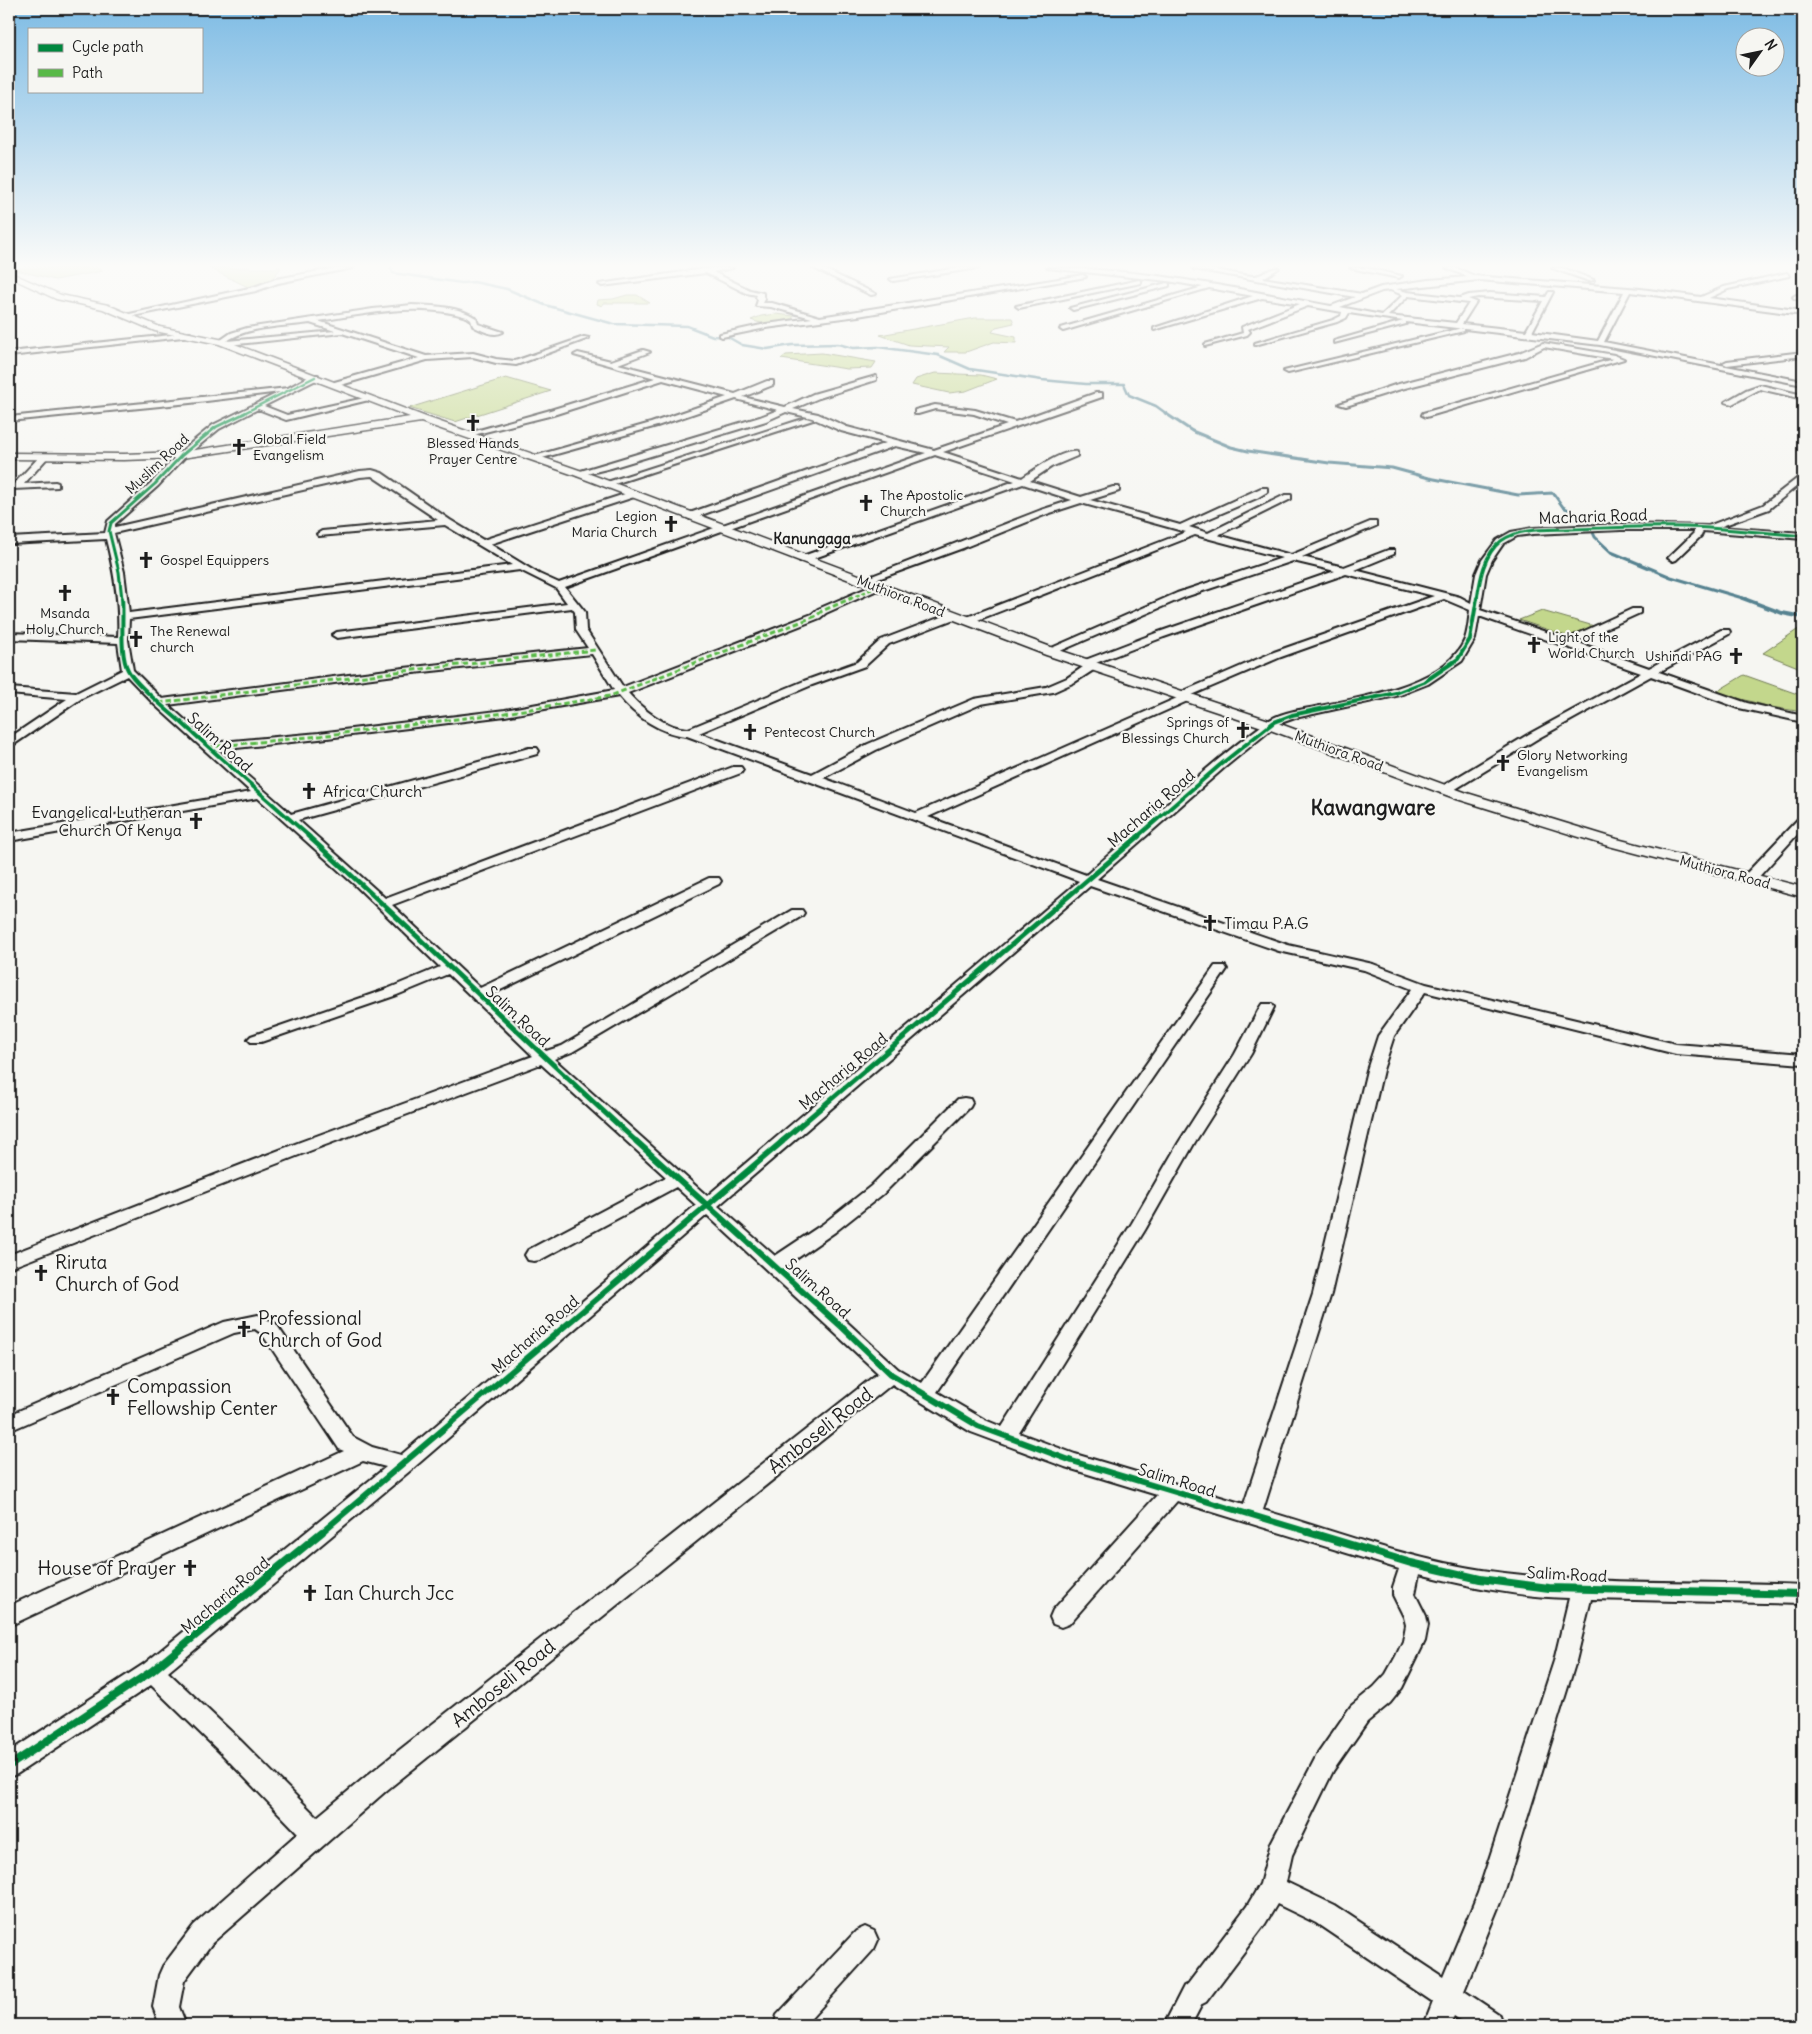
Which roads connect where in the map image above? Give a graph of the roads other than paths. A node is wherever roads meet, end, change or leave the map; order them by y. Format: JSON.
{"nodes":[{"id":1,"x":276,"y":363,"type":"edge"},
{"id":2,"x":409,"y":363,"type":"edge"},
{"id":3,"x":606,"y":363,"type":"edge"},
{"id":4,"x":613,"y":363,"type":"edge"},
{"id":5,"x":1321,"y":363,"type":"edge"},
{"id":6,"x":1491,"y":363,"type":"edge"},
{"id":7,"x":1610,"y":363,"type":"edge"},
{"id":8,"x":1681,"y":363,"type":"edge"},
{"id":9,"x":1702,"y":363,"type":"edge"},
{"id":10,"x":1730,"y":363,"type":"edge"},
{"id":11,"x":610,"y":364,"type":"junction"},
{"id":12,"x":1713,"y":365,"type":"junction"},
{"id":13,"x":1671,"y":368,"type":"dead end"},
{"id":14,"x":1288,"y":371,"type":"dead end"},
{"id":15,"x":314,"y":377,"type":"junction"},
{"id":16,"x":661,"y":378,"type":"junction"},
{"id":17,"x":873,"y":378,"type":"dead end"},
{"id":18,"x":770,"y":383,"type":"dead end"},
{"id":19,"x":1803,"y":383,"type":"edge"},
{"id":20,"x":334,"y":385,"type":"junction"},
{"id":21,"x":292,"y":389,"type":"junction"},
{"id":22,"x":1099,"y":396,"type":"dead end"},
{"id":23,"x":738,"y":397,"type":"junction"},
{"id":24,"x":1803,"y":397,"type":"edge"},
{"id":25,"x":370,"y":398,"type":"junction"},
{"id":26,"x":1729,"y":402,"type":"dead end"},
{"id":27,"x":1343,"y":404,"type":"dead end"},
{"id":28,"x":256,"y":406,"type":"junction"},
{"id":29,"x":783,"y":409,"type":"junction"},
{"id":30,"x":918,"y":412,"type":"dead end"},
{"id":31,"x":1426,"y":416,"type":"dead end"},
{"id":32,"x":9,"y":419,"type":"edge"},
{"id":33,"x":423,"y":419,"type":"junction"},
{"id":34,"x":809,"y":420,"type":"dead end"},
{"id":35,"x":1014,"y":425,"type":"junction"},
{"id":36,"x":468,"y":434,"type":"junction"},
{"id":37,"x":895,"y":443,"type":"junction"},
{"id":38,"x":937,"y":453,"type":"junction"},
{"id":39,"x":1074,"y":454,"type":"dead end"},
{"id":40,"x":182,"y":455,"type":"junction"},
{"id":41,"x":9,"y":456,"type":"edge"},
{"id":42,"x":44,"y":457,"type":"junction"},
{"id":43,"x":535,"y":457,"type":"junction"},
{"id":44,"x":578,"y":473,"type":"junction"},
{"id":45,"x":1803,"y":476,"type":"edge"},
{"id":46,"x":1024,"y":481,"type":"junction"},
{"id":47,"x":605,"y":484,"type":"junction"},
{"id":48,"x":55,"y":485,"type":"dead end"},
{"id":49,"x":12,"y":487,"type":"edge"},
{"id":50,"x":1116,"y":489,"type":"dead end"},
{"id":51,"x":1264,"y":490,"type":"dead end"},
{"id":52,"x":631,"y":494,"type":"junction"},
{"id":53,"x":1288,"y":497,"type":"dead end"},
{"id":54,"x":1080,"y":500,"type":"junction"},
{"id":55,"x":690,"y":516,"type":"junction"},
{"id":56,"x":447,"y":522,"type":"junction"},
{"id":57,"x":1373,"y":524,"type":"dead end"},
{"id":58,"x":720,"y":528,"type":"junction"},
{"id":59,"x":1180,"y":528,"type":"junction"},
{"id":60,"x":1702,"y":528,"type":"junction"},
{"id":61,"x":1194,"y":532,"type":"junction"},
{"id":62,"x":109,"y":534,"type":"junction"},
{"id":63,"x":322,"y":534,"type":"dead end"},
{"id":64,"x":1209,"y":536,"type":"junction"},
{"id":65,"x":1803,"y":536,"type":"edge"},
{"id":66,"x":9,"y":541,"type":"edge"},
{"id":67,"x":484,"y":543,"type":"junction"},
{"id":68,"x":1391,"y":552,"type":"dead end"},
{"id":69,"x":1292,"y":558,"type":"junction"},
{"id":70,"x":1673,"y":558,"type":"dead end"},
{"id":71,"x":803,"y":559,"type":"junction"},
{"id":72,"x":522,"y":567,"type":"junction"},
{"id":73,"x":1344,"y":571,"type":"junction"},
{"id":74,"x":864,"y":581,"type":"junction"},
{"id":75,"x":559,"y":586,"type":"junction"},
{"id":76,"x":879,"y":586,"type":"junction"},
{"id":77,"x":1443,"y":596,"type":"junction"},
{"id":78,"x":574,"y":604,"type":"junction"},
{"id":79,"x":1474,"y":609,"type":"junction"},
{"id":80,"x":1636,"y":611,"type":"dead end"},
{"id":81,"x":953,"y":616,"type":"junction"},
{"id":82,"x":124,"y":618,"type":"junction"},
{"id":83,"x":966,"y":621,"type":"junction"},
{"id":84,"x":1725,"y":632,"type":"dead end"},
{"id":85,"x":337,"y":635,"type":"dead end"},
{"id":86,"x":9,"y":636,"type":"edge"},
{"id":87,"x":123,"y":640,"type":"junction"},
{"id":88,"x":1568,"y":642,"type":"junction"},
{"id":89,"x":595,"y":650,"type":"junction"},
{"id":90,"x":1050,"y":652,"type":"junction"},
{"id":91,"x":1087,"y":666,"type":"junction"},
{"id":92,"x":128,"y":671,"type":"junction"},
{"id":93,"x":1651,"y":672,"type":"junction"},
{"id":94,"x":9,"y":691,"type":"edge"},
{"id":95,"x":622,"y":693,"type":"junction"},
{"id":96,"x":78,"y":696,"type":"junction"},
{"id":97,"x":1185,"y":696,"type":"junction"},
{"id":98,"x":158,"y":704,"type":"junction"},
{"id":99,"x":1803,"y":719,"type":"edge"},
{"id":100,"x":1270,"y":725,"type":"junction"},
{"id":101,"x":689,"y":733,"type":"junction"},
{"id":102,"x":9,"y":743,"type":"edge"},
{"id":103,"x":208,"y":747,"type":"junction"},
{"id":104,"x":533,"y":751,"type":"dead end"},
{"id":105,"x":737,"y":770,"type":"dead end"},
{"id":106,"x":815,"y":778,"type":"junction"},
{"id":107,"x":1445,"y":790,"type":"junction"},
{"id":108,"x":260,"y":794,"type":"junction"},
{"id":109,"x":917,"y":817,"type":"junction"},
{"id":110,"x":288,"y":819,"type":"junction"},
{"id":111,"x":1803,"y":822,"type":"edge"},
{"id":112,"x":9,"y":838,"type":"edge"},
{"id":113,"x":1750,"y":878,"type":"junction"},
{"id":114,"x":1087,"y":880,"type":"junction"},
{"id":115,"x":714,"y":881,"type":"dead end"},
{"id":116,"x":1803,"y":892,"type":"edge"},
{"id":117,"x":383,"y":904,"type":"junction"},
{"id":118,"x":797,"y":913,"type":"dead end"},
{"id":119,"x":450,"y":968,"type":"junction"},
{"id":120,"x":1220,"y":969,"type":"dead end"},
{"id":121,"x":1421,"y":987,"type":"junction"},
{"id":122,"x":478,"y":995,"type":"junction"},
{"id":123,"x":1267,"y":1007,"type":"dead end"},
{"id":124,"x":256,"y":1039,"type":"dead end"},
{"id":125,"x":544,"y":1058,"type":"junction"},
{"id":126,"x":1803,"y":1059,"type":"edge"},
{"id":127,"x":964,"y":1103,"type":"dead end"},
{"id":128,"x":678,"y":1178,"type":"junction"},
{"id":129,"x":706,"y":1204,"type":"junction"},
{"id":130,"x":534,"y":1255,"type":"dead end"},
{"id":131,"x":9,"y":1262,"type":"edge"},
{"id":132,"x":774,"y":1265,"type":"junction"},
{"id":133,"x":891,"y":1374,"type":"junction"},
{"id":134,"x":925,"y":1396,"type":"junction"},
{"id":135,"x":9,"y":1423,"type":"edge"},
{"id":136,"x":1007,"y":1436,"type":"junction"},
{"id":137,"x":362,"y":1452,"type":"junction"},
{"id":138,"x":404,"y":1464,"type":"junction"},
{"id":139,"x":1172,"y":1492,"type":"junction"},
{"id":140,"x":1251,"y":1516,"type":"junction"},
{"id":141,"x":1411,"y":1564,"type":"junction"},
{"id":142,"x":1582,"y":1589,"type":"junction"},
{"id":143,"x":1803,"y":1594,"type":"edge"},
{"id":144,"x":9,"y":1616,"type":"edge"},
{"id":145,"x":1061,"y":1617,"type":"dead end"},
{"id":146,"x":152,"y":1671,"type":"junction"},
{"id":147,"x":9,"y":1766,"type":"edge"},
{"id":148,"x":316,"y":1834,"type":"junction"},
{"id":149,"x":1272,"y":1888,"type":"junction"},
{"id":150,"x":865,"y":1940,"type":"dead end"},
{"id":151,"x":1448,"y":1996,"type":"junction"},
{"id":152,"x":173,"y":2025,"type":"edge"},
{"id":153,"x":786,"y":2025,"type":"edge"},
{"id":154,"x":1177,"y":2025,"type":"edge"},
{"id":155,"x":1437,"y":2025,"type":"edge"},
{"id":156,"x":1490,"y":2025,"type":"edge"}],
"edges":[{"from":1,"to":15,"type":"street","name":"Muthiora Road"},
{"from":2,"to":20,"type":"street"},
{"from":3,"to":11,"type":"street"},
{"from":4,"to":11,"type":"street"},
{"from":5,"to":14,"type":"street"},
{"from":6,"to":27,"type":"street"},
{"from":7,"to":31,"type":"street"},
{"from":8,"to":13,"type":"street"},
{"from":9,"to":12,"type":"street"},
{"from":10,"to":12,"type":"street"},
{"from":11,"to":16,"type":"street"},
{"from":12,"to":19,"type":"street"},
{"from":15,"to":20,"type":"street","name":"Muthiora Road"},
{"from":15,"to":21,"type":"street","name":"Muslim Road"},
{"from":16,"to":23,"type":"street"},
{"from":16,"to":36,"type":"street"},
{"from":17,"to":29,"type":"street"},
{"from":18,"to":23,"type":"street"},
{"from":20,"to":25,"type":"street","name":"Muthiora Road"},
{"from":21,"to":28,"type":"street","name":"Muslim Road"},
{"from":21,"to":32,"type":"street"},
{"from":22,"to":35,"type":"street"},
{"from":23,"to":29,"type":"street"},
{"from":23,"to":43,"type":"street"},
{"from":24,"to":26,"type":"street"},
{"from":25,"to":28,"type":"street"},
{"from":25,"to":33,"type":"street","name":"Muthiora Road"},
{"from":28,"to":40,"type":"street","name":"Muslim Road"},
{"from":29,"to":37,"type":"street"},
{"from":29,"to":44,"type":"street"},
{"from":30,"to":35,"type":"street"},
{"from":33,"to":36,"type":"street","name":"Muthiora Road"},
{"from":33,"to":40,"type":"street"},
{"from":34,"to":47,"type":"street"},
{"from":35,"to":38,"type":"street"},
{"from":36,"to":43,"type":"street","name":"Muthiora Road"},
{"from":37,"to":38,"type":"street"},
{"from":37,"to":55,"type":"street"},
{"from":38,"to":46,"type":"street"},
{"from":38,"to":58,"type":"street"},
{"from":39,"to":46,"type":"street"},
{"from":40,"to":42,"type":"street"},
{"from":40,"to":62,"type":"street","name":"Muslim Road"},
{"from":41,"to":42,"type":"street"},
{"from":42,"to":49,"type":"street"},
{"from":43,"to":44,"type":"street","name":"Muthiora Road"},
{"from":44,"to":47,"type":"street","name":"Muthiora Road"},
{"from":45,"to":60,"type":"street"},
{"from":46,"to":54,"type":"street"},
{"from":46,"to":71,"type":"street"},
{"from":47,"to":52,"type":"street","name":"Muthiora Road"},
{"from":48,"to":49,"type":"street"},
{"from":50,"to":54,"type":"street"},
{"from":51,"to":59,"type":"street"},
{"from":52,"to":55,"type":"street","name":"Muthiora Road"},
{"from":52,"to":67,"type":"street"},
{"from":53,"to":64,"type":"street"},
{"from":54,"to":59,"type":"street"},
{"from":54,"to":74,"type":"street"},
{"from":55,"to":58,"type":"street","name":"Muthiora Road"},
{"from":56,"to":62,"type":"street"},
{"from":56,"to":63,"type":"street"},
{"from":56,"to":67,"type":"street"},
{"from":57,"to":69,"type":"street"},
{"from":58,"to":71,"type":"street","name":"Muthiora Road"},
{"from":58,"to":75,"type":"street"},
{"from":59,"to":61,"type":"street"},
{"from":60,"to":65,"type":"street","name":"Macharia Road"},
{"from":60,"to":70,"type":"street"},
{"from":60,"to":79,"type":"street","name":"Macharia Road"},
{"from":61,"to":64,"type":"street"},
{"from":61,"to":83,"type":"street"},
{"from":62,"to":66,"type":"street"},
{"from":62,"to":82,"type":"street"},
{"from":64,"to":69,"type":"street"},
{"from":67,"to":72,"type":"street"},
{"from":68,"to":73,"type":"street"},
{"from":69,"to":73,"type":"street"},
{"from":69,"to":90,"type":"street"},
{"from":71,"to":74,"type":"street","name":"Muthiora Road"},
{"from":72,"to":75,"type":"street"},
{"from":72,"to":82,"type":"street"},
{"from":73,"to":77,"type":"street"},
{"from":73,"to":91,"type":"street"},
{"from":74,"to":76,"type":"street","name":"Muthiora Road"},
{"from":75,"to":78,"type":"street"},
{"from":76,"to":81,"type":"street","name":"Muthiora Road"},
{"from":76,"to":95,"type":"street"},
{"from":77,"to":79,"type":"street"},
{"from":77,"to":97,"type":"street"},
{"from":78,"to":85,"type":"street"},
{"from":78,"to":89,"type":"street"},
{"from":79,"to":88,"type":"street"},
{"from":79,"to":100,"type":"street","name":"Macharia Road"},
{"from":80,"to":88,"type":"street"},
{"from":81,"to":83,"type":"street","name":"Muthiora Road"},
{"from":81,"to":101,"type":"street"},
{"from":82,"to":87,"type":"street"},
{"from":83,"to":90,"type":"street","name":"Muthiora Road"},
{"from":84,"to":93,"type":"street"},
{"from":86,"to":87,"type":"street"},
{"from":87,"to":92,"type":"street"},
{"from":88,"to":93,"type":"street"},
{"from":89,"to":95,"type":"street"},
{"from":89,"to":98,"type":"street"},
{"from":90,"to":91,"type":"street","name":"Muthiora Road"},
{"from":91,"to":97,"type":"street","name":"Muthiora Road"},
{"from":91,"to":106,"type":"street"},
{"from":92,"to":96,"type":"street"},
{"from":92,"to":98,"type":"street","name":"Salim Road"},
{"from":93,"to":99,"type":"street"},
{"from":93,"to":107,"type":"street"},
{"from":94,"to":96,"type":"street"},
{"from":95,"to":101,"type":"street"},
{"from":95,"to":103,"type":"street"},
{"from":96,"to":102,"type":"street"},
{"from":97,"to":100,"type":"street","name":"Muthiora Road"},
{"from":97,"to":109,"type":"street"},
{"from":98,"to":103,"type":"street","name":"Salim Road"},
{"from":100,"to":107,"type":"street","name":"Muthiora Road"},
{"from":100,"to":114,"type":"street","name":"Macharia Road"},
{"from":101,"to":106,"type":"street"},
{"from":103,"to":108,"type":"street","name":"Salim Road"},
{"from":104,"to":110,"type":"street"},
{"from":105,"to":117,"type":"street"},
{"from":106,"to":109,"type":"street"},
{"from":107,"to":113,"type":"street","name":"Muthiora Road"},
{"from":108,"to":110,"type":"street","name":"Salim Road"},
{"from":108,"to":112,"type":"street"},
{"from":109,"to":114,"type":"street"},
{"from":110,"to":117,"type":"street","name":"Salim Road"},
{"from":111,"to":113,"type":"street"},
{"from":113,"to":116,"type":"street","name":"Muthiora Road"},
{"from":114,"to":121,"type":"street"},
{"from":114,"to":129,"type":"street","name":"Macharia Road"},
{"from":115,"to":122,"type":"street"},
{"from":117,"to":119,"type":"street","name":"Salim Road"},
{"from":118,"to":125,"type":"street"},
{"from":119,"to":122,"type":"street","name":"Salim Road"},
{"from":119,"to":124,"type":"street"},
{"from":120,"to":134,"type":"street"},
{"from":121,"to":126,"type":"street"},
{"from":121,"to":140,"type":"street"},
{"from":122,"to":125,"type":"street","name":"Salim Road"},
{"from":123,"to":136,"type":"street"},
{"from":125,"to":128,"type":"street","name":"Salim Road"},
{"from":125,"to":131,"type":"street"},
{"from":127,"to":132,"type":"street"},
{"from":128,"to":129,"type":"street","name":"Salim Road"},
{"from":128,"to":130,"type":"street"},
{"from":129,"to":132,"type":"street","name":"Salim Road"},
{"from":129,"to":138,"type":"street","name":"Macharia Road"},
{"from":132,"to":133,"type":"street","name":"Salim Road"},
{"from":133,"to":134,"type":"street","name":"Salim Road"},
{"from":133,"to":148,"type":"street","name":"Amboseli Road"},
{"from":134,"to":136,"type":"street","name":"Salim Road"},
{"from":135,"to":137,"type":"street"},
{"from":136,"to":139,"type":"street","name":"Salim Road"},
{"from":137,"to":138,"type":"street"},
{"from":137,"to":144,"type":"street"},
{"from":138,"to":146,"type":"street","name":"Macharia Road"},
{"from":139,"to":140,"type":"street","name":"Salim Road"},
{"from":139,"to":145,"type":"street"},
{"from":140,"to":141,"type":"street","name":"Salim Road"},
{"from":141,"to":142,"type":"street","name":"Salim Road"},
{"from":141,"to":149,"type":"street"},
{"from":142,"to":143,"type":"street","name":"Salim Road"},
{"from":142,"to":151,"type":"street"},
{"from":146,"to":147,"type":"street","name":"Macharia Road"},
{"from":146,"to":148,"type":"street"},
{"from":148,"to":152,"type":"street","name":"Amboseli Road"},
{"from":149,"to":151,"type":"street"},
{"from":149,"to":154,"type":"street"},
{"from":150,"to":153,"type":"street"},
{"from":151,"to":155,"type":"street"},
{"from":151,"to":156,"type":"street"}]}
